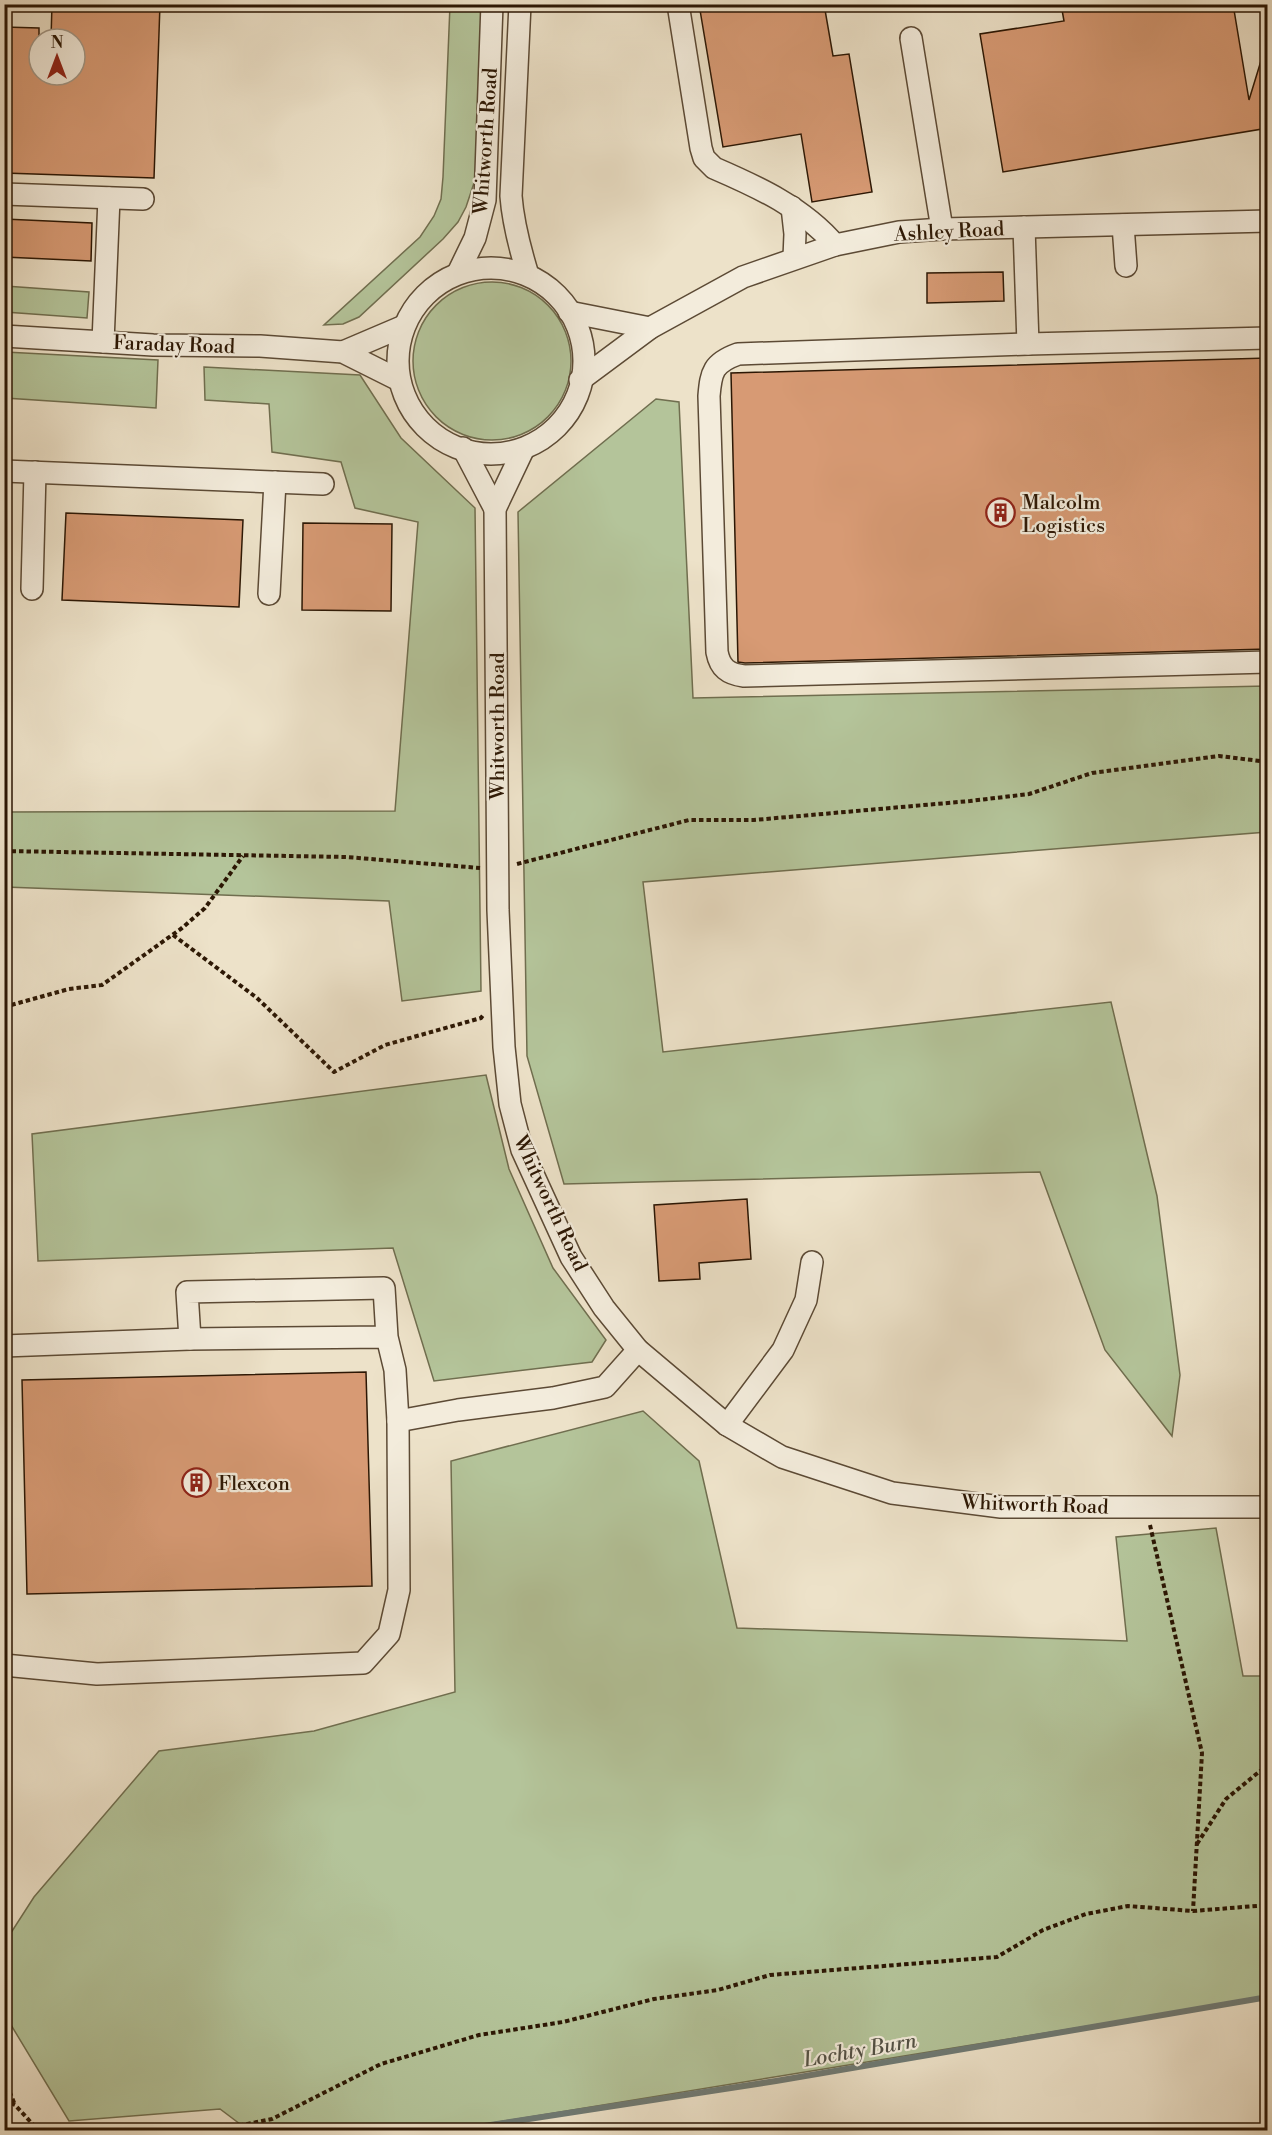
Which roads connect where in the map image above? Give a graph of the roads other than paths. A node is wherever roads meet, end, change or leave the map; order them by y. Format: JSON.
{"nodes":[{"id":1,"x":492,"y":4,"type":"edge"},
{"id":2,"x":520,"y":4,"type":"edge"},
{"id":3,"x":678,"y":4,"type":"edge"},
{"id":4,"x":911,"y":38,"type":"dead end"},
{"id":5,"x":4,"y":194,"type":"edge"},
{"id":6,"x":109,"y":198,"type":"junction"},
{"id":7,"x":143,"y":199,"type":"dead end"},
{"id":8,"x":792,"y":207,"type":"junction"},
{"id":9,"x":1268,"y":221,"type":"edge"},
{"id":10,"x":1123,"y":225,"type":"junction"},
{"id":11,"x":1024,"y":227,"type":"junction"},
{"id":12,"x":942,"y":229,"type":"junction"},
{"id":13,"x":835,"y":245,"type":"junction"},
{"id":14,"x":794,"y":258,"type":"junction"},
{"id":15,"x":1126,"y":266,"type":"dead end"},
{"id":16,"x":458,"y":273,"type":"junction"},
{"id":17,"x":528,"y":275,"type":"junction"},
{"id":18,"x":569,"y":312,"type":"junction"},
{"id":19,"x":404,"y":326,"type":"junction"},
{"id":20,"x":650,"y":328,"type":"junction"},
{"id":21,"x":4,"y":336,"type":"edge"},
{"id":22,"x":1268,"y":338,"type":"edge"},
{"id":23,"x":103,"y":342,"type":"junction"},
{"id":24,"x":1028,"y":344,"type":"junction"},
{"id":25,"x":343,"y":352,"type":"junction"},
{"id":26,"x":399,"y":380,"type":"junction"},
{"id":27,"x":580,"y":380,"type":"junction"},
{"id":28,"x":463,"y":448,"type":"junction"},
{"id":29,"x":523,"y":450,"type":"junction"},
{"id":30,"x":4,"y":471,"type":"edge"},
{"id":31,"x":35,"y":472,"type":"junction"},
{"id":32,"x":275,"y":482,"type":"junction"},
{"id":33,"x":323,"y":484,"type":"dead end"},
{"id":34,"x":495,"y":509,"type":"junction"},
{"id":35,"x":32,"y":589,"type":"dead end"},
{"id":36,"x":269,"y":594,"type":"dead end"},
{"id":37,"x":1268,"y":662,"type":"edge"},
{"id":38,"x":812,"y":1262,"type":"dead end"},
{"id":39,"x":387,"y":1337,"type":"junction"},
{"id":40,"x":190,"y":1339,"type":"junction"},
{"id":41,"x":4,"y":1346,"type":"edge"},
{"id":42,"x":638,"y":1350,"type":"junction"},
{"id":43,"x":398,"y":1421,"type":"junction"},
{"id":44,"x":727,"y":1425,"type":"junction"},
{"id":45,"x":1268,"y":1507,"type":"edge"},
{"id":46,"x":4,"y":1665,"type":"edge"}],
"edges":[{"from":1,"to":16,"type":"street","name":"Whitworth Road"},
{"from":2,"to":17,"type":"street","name":"Whitworth Road"},
{"from":3,"to":8,"type":"street"},
{"from":4,"to":12,"type":"street"},
{"from":5,"to":6,"type":"street"},
{"from":6,"to":7,"type":"street"},
{"from":6,"to":23,"type":"street"},
{"from":8,"to":13,"type":"street"},
{"from":8,"to":14,"type":"street"},
{"from":9,"to":10,"type":"street","name":"Ashley Road"},
{"from":10,"to":11,"type":"street","name":"Ashley Road"},
{"from":10,"to":15,"type":"street"},
{"from":11,"to":12,"type":"street","name":"Ashley Road"},
{"from":11,"to":24,"type":"street"},
{"from":12,"to":13,"type":"street","name":"Ashley Road"},
{"from":13,"to":14,"type":"street","name":"Ashley Road"},
{"from":14,"to":20,"type":"street","name":"Ashley Road"},
{"from":16,"to":17,"type":"street"},
{"from":16,"to":19,"type":"street"},
{"from":17,"to":18,"type":"street"},
{"from":18,"to":20,"type":"street"},
{"from":18,"to":27,"type":"street"},
{"from":19,"to":25,"type":"street","name":"Faraday Road"},
{"from":19,"to":26,"type":"street"},
{"from":20,"to":27,"type":"street","name":"Ashley Road"},
{"from":21,"to":23,"type":"street","name":"Faraday Road"},
{"from":22,"to":24,"type":"street"},
{"from":23,"to":25,"type":"street","name":"Faraday Road"},
{"from":24,"to":37,"type":"street"},
{"from":25,"to":26,"type":"street","name":"Faraday Road"},
{"from":26,"to":28,"type":"street"},
{"from":27,"to":29,"type":"street"},
{"from":28,"to":29,"type":"street"},
{"from":28,"to":34,"type":"street","name":"Whitworth Road"},
{"from":29,"to":34,"type":"street","name":"Whitworth Road"},
{"from":30,"to":31,"type":"street"},
{"from":31,"to":32,"type":"street"},
{"from":31,"to":35,"type":"street"},
{"from":32,"to":33,"type":"street"},
{"from":32,"to":36,"type":"street"},
{"from":34,"to":42,"type":"street","name":"Whitworth Road"},
{"from":38,"to":44,"type":"street"},
{"from":39,"to":40,"type":"street"},
{"from":39,"to":40,"type":"street"},
{"from":39,"to":43,"type":"street"},
{"from":40,"to":41,"type":"street"},
{"from":42,"to":43,"type":"street"},
{"from":42,"to":44,"type":"street","name":"Whitworth Road"},
{"from":43,"to":46,"type":"street"},
{"from":44,"to":45,"type":"street","name":"Whitworth Road"}]}
